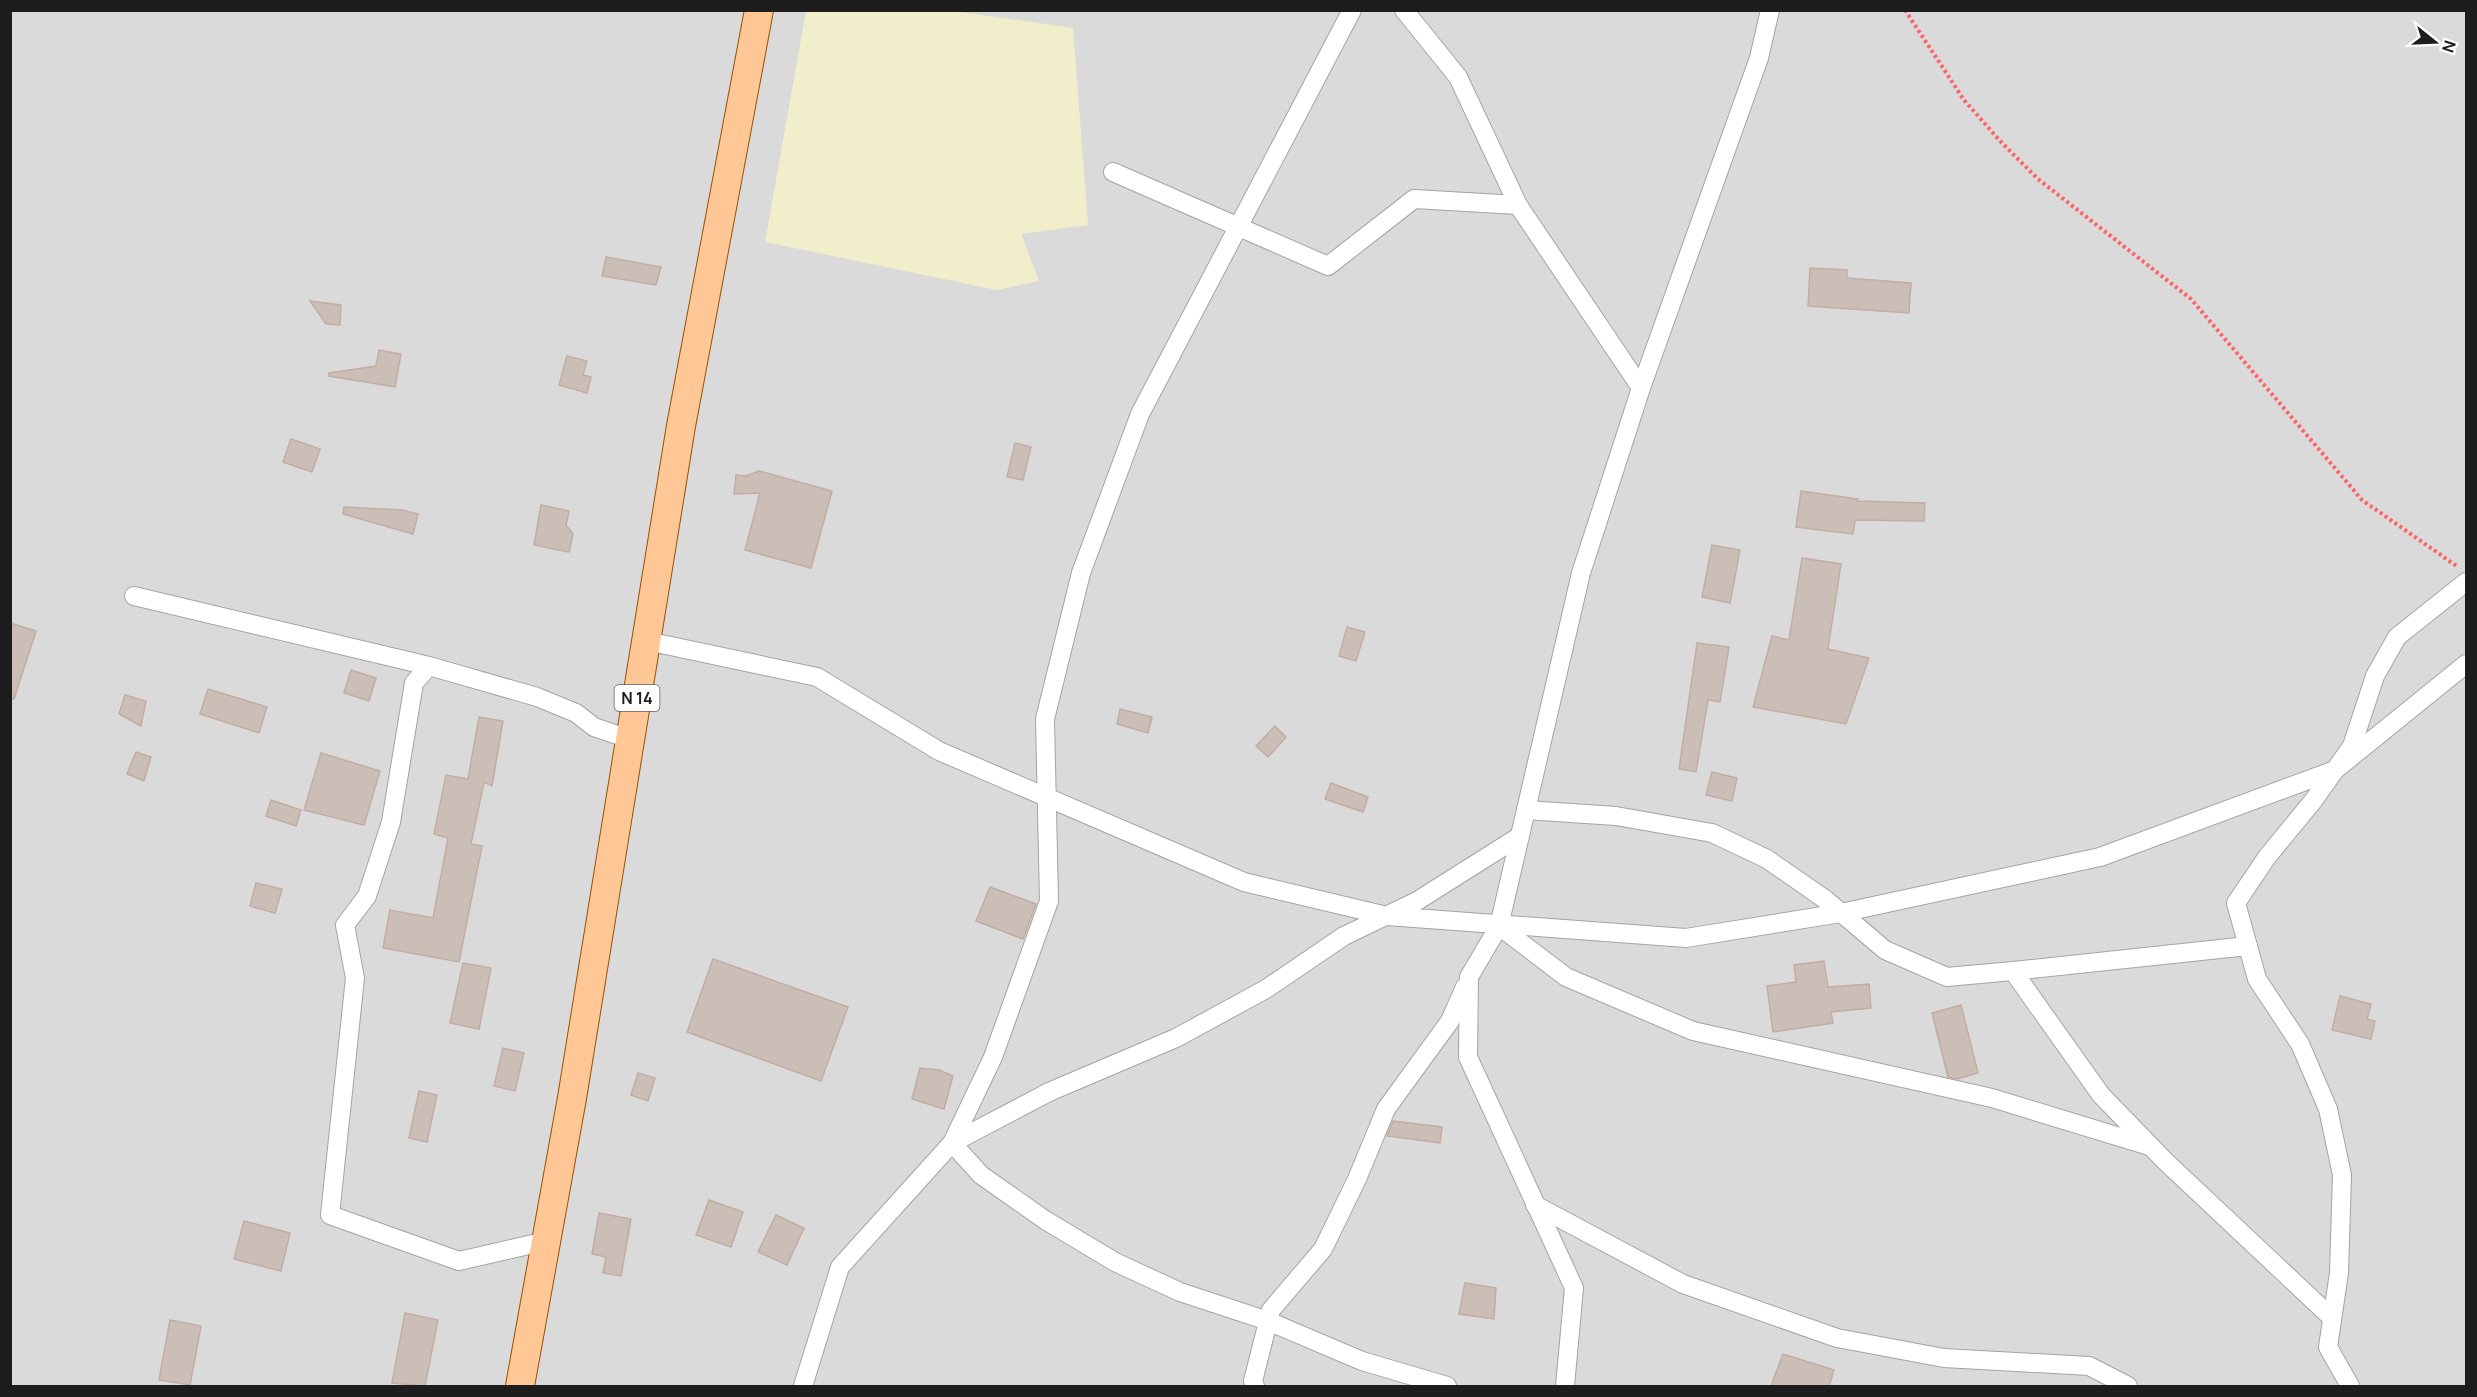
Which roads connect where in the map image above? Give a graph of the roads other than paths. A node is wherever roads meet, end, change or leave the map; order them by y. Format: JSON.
{"nodes":[{"id":1,"x":759,"y":10,"type":"edge"},
{"id":2,"x":1352,"y":10,"type":"edge"},
{"id":3,"x":1404,"y":10,"type":"edge"},
{"id":4,"x":1770,"y":10,"type":"edge"},
{"id":5,"x":1113,"y":172,"type":"dead end"},
{"id":6,"x":1518,"y":205,"type":"junction"},
{"id":7,"x":1238,"y":224,"type":"junction"},
{"id":8,"x":1641,"y":388,"type":"junction"},
{"id":9,"x":2466,"y":582,"type":"edge"},
{"id":10,"x":134,"y":596,"type":"dead end"},
{"id":11,"x":646,"y":641,"type":"junction"},
{"id":12,"x":2466,"y":664,"type":"edge"},
{"id":13,"x":429,"y":666,"type":"junction"},
{"id":14,"x":629,"y":739,"type":"junction"},
{"id":15,"x":2335,"y":770,"type":"junction"},
{"id":16,"x":1046,"y":798,"type":"junction"},
{"id":17,"x":1526,"y":810,"type":"junction"},
{"id":18,"x":1520,"y":836,"type":"junction"},
{"id":19,"x":1841,"y":912,"type":"junction"},
{"id":20,"x":1388,"y":916,"type":"junction"},
{"id":21,"x":1499,"y":926,"type":"junction"},
{"id":22,"x":2248,"y":946,"type":"junction"},
{"id":23,"x":2013,"y":971,"type":"junction"},
{"id":24,"x":1469,"y":977,"type":"junction"},
{"id":25,"x":952,"y":1143,"type":"junction"},
{"id":26,"x":2150,"y":1146,"type":"junction"},
{"id":27,"x":1535,"y":1204,"type":"junction"},
{"id":28,"x":546,"y":1241,"type":"junction"},
{"id":29,"x":2332,"y":1318,"type":"junction"},
{"id":30,"x":1268,"y":1321,"type":"junction"},
{"id":31,"x":520,"y":1386,"type":"edge"},
{"id":32,"x":805,"y":1386,"type":"edge"},
{"id":33,"x":1255,"y":1386,"type":"edge"},
{"id":34,"x":1447,"y":1386,"type":"edge"},
{"id":35,"x":1565,"y":1386,"type":"edge"},
{"id":36,"x":2128,"y":1386,"type":"edge"},
{"id":37,"x":2350,"y":1386,"type":"edge"}],
"edges":[{"from":1,"to":11,"type":"main road","number":"N 14"},
{"from":2,"to":7,"type":"street"},
{"from":3,"to":6,"type":"street"},
{"from":4,"to":8,"type":"street"},
{"from":5,"to":7,"type":"street"},
{"from":6,"to":7,"type":"street"},
{"from":6,"to":8,"type":"street"},
{"from":7,"to":16,"type":"street"},
{"from":8,"to":17,"type":"street"},
{"from":9,"to":15,"type":"street"},
{"from":10,"to":13,"type":"street"},
{"from":11,"to":14,"type":"main road","number":"N 14"},
{"from":11,"to":16,"type":"street"},
{"from":12,"to":15,"type":"street"},
{"from":13,"to":14,"type":"street"},
{"from":13,"to":28,"type":"street"},
{"from":14,"to":28,"type":"main road","number":"N 14"},
{"from":15,"to":19,"type":"street"},
{"from":15,"to":22,"type":"street"},
{"from":16,"to":20,"type":"street"},
{"from":16,"to":25,"type":"street"},
{"from":17,"to":18,"type":"street"},
{"from":17,"to":19,"type":"street"},
{"from":18,"to":20,"type":"street"},
{"from":18,"to":21,"type":"street"},
{"from":19,"to":21,"type":"street"},
{"from":19,"to":23,"type":"street"},
{"from":20,"to":21,"type":"street"},
{"from":20,"to":25,"type":"street"},
{"from":21,"to":24,"type":"street"},
{"from":21,"to":26,"type":"street"},
{"from":22,"to":23,"type":"street"},
{"from":22,"to":29,"type":"street"},
{"from":23,"to":26,"type":"street"},
{"from":24,"to":27,"type":"street"},
{"from":24,"to":30,"type":"street"},
{"from":25,"to":30,"type":"street"},
{"from":25,"to":32,"type":"street"},
{"from":26,"to":29,"type":"street"},
{"from":27,"to":35,"type":"street"},
{"from":27,"to":36,"type":"street"},
{"from":28,"to":31,"type":"main road","number":"N 14"},
{"from":29,"to":37,"type":"street"},
{"from":30,"to":33,"type":"street"},
{"from":30,"to":34,"type":"street"}]}
